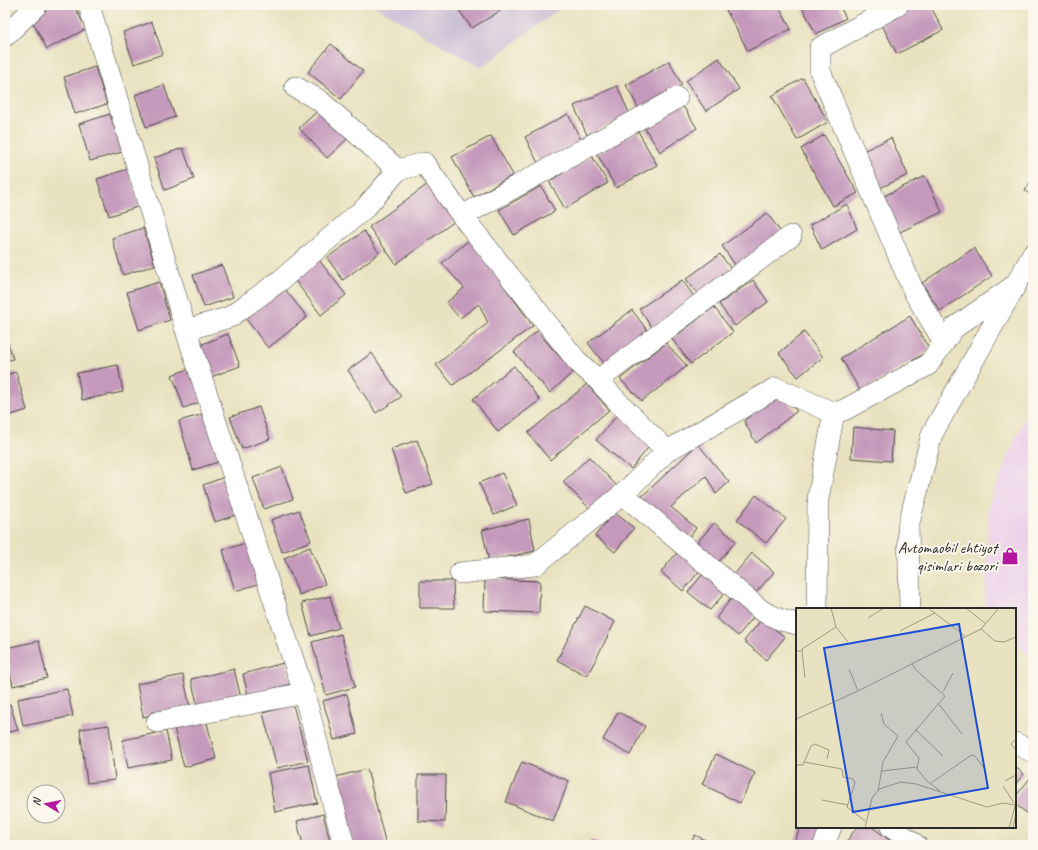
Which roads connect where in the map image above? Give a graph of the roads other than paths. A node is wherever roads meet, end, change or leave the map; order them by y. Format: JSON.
{"nodes":[{"id":1,"x":37,"y":5,"type":"edge"},
{"id":2,"x":89,"y":5,"type":"edge"},
{"id":3,"x":898,"y":5,"type":"edge"},
{"id":4,"x":5,"y":36,"type":"edge"},
{"id":5,"x":295,"y":87,"type":"dead end"},
{"id":6,"x":677,"y":98,"type":"dead end"},
{"id":7,"x":398,"y":170,"type":"junction"},
{"id":8,"x":462,"y":216,"type":"junction"},
{"id":9,"x":791,"y":236,"type":"dead end"},
{"id":10,"x":1033,"y":254,"type":"edge"},
{"id":11,"x":1015,"y":285,"type":"junction"},
{"id":12,"x":186,"y":330,"type":"junction"},
{"id":13,"x":944,"y":342,"type":"junction"},
{"id":14,"x":598,"y":380,"type":"junction"},
{"id":15,"x":834,"y":413,"type":"junction"},
{"id":16,"x":666,"y":451,"type":"junction"},
{"id":17,"x":623,"y":494,"type":"junction"},
{"id":18,"x":460,"y":573,"type":"dead end"},
{"id":19,"x":817,"y":608,"type":"edge"},
{"id":20,"x":910,"y":608,"type":"edge"},
{"id":21,"x":796,"y":624,"type":"edge"},
{"id":22,"x":304,"y":693,"type":"junction"},
{"id":23,"x":157,"y":722,"type":"dead end"},
{"id":24,"x":1016,"y":744,"type":"edge"},
{"id":25,"x":1033,"y":752,"type":"edge"},
{"id":26,"x":831,"y":828,"type":"edge"},
{"id":27,"x":892,"y":828,"type":"edge"},
{"id":28,"x":344,"y":845,"type":"edge"},
{"id":29,"x":824,"y":845,"type":"edge"},
{"id":30,"x":916,"y":845,"type":"edge"}],
"edges":[{"from":1,"to":4,"type":"street"},
{"from":2,"to":12,"type":"street"},
{"from":3,"to":13,"type":"street"},
{"from":5,"to":7,"type":"street"},
{"from":6,"to":8,"type":"street"},
{"from":7,"to":8,"type":"street"},
{"from":7,"to":12,"type":"street"},
{"from":8,"to":14,"type":"street"},
{"from":9,"to":14,"type":"street"},
{"from":10,"to":11,"type":"street"},
{"from":11,"to":13,"type":"street"},
{"from":11,"to":20,"type":"street"},
{"from":12,"to":22,"type":"street"},
{"from":13,"to":15,"type":"street"},
{"from":14,"to":16,"type":"street"},
{"from":15,"to":16,"type":"street"},
{"from":15,"to":19,"type":"street"},
{"from":16,"to":17,"type":"street"},
{"from":17,"to":18,"type":"street"},
{"from":17,"to":21,"type":"street"},
{"from":22,"to":23,"type":"street"},
{"from":22,"to":28,"type":"street"},
{"from":24,"to":25,"type":"street"},
{"from":26,"to":29,"type":"street"},
{"from":27,"to":30,"type":"street"}]}
